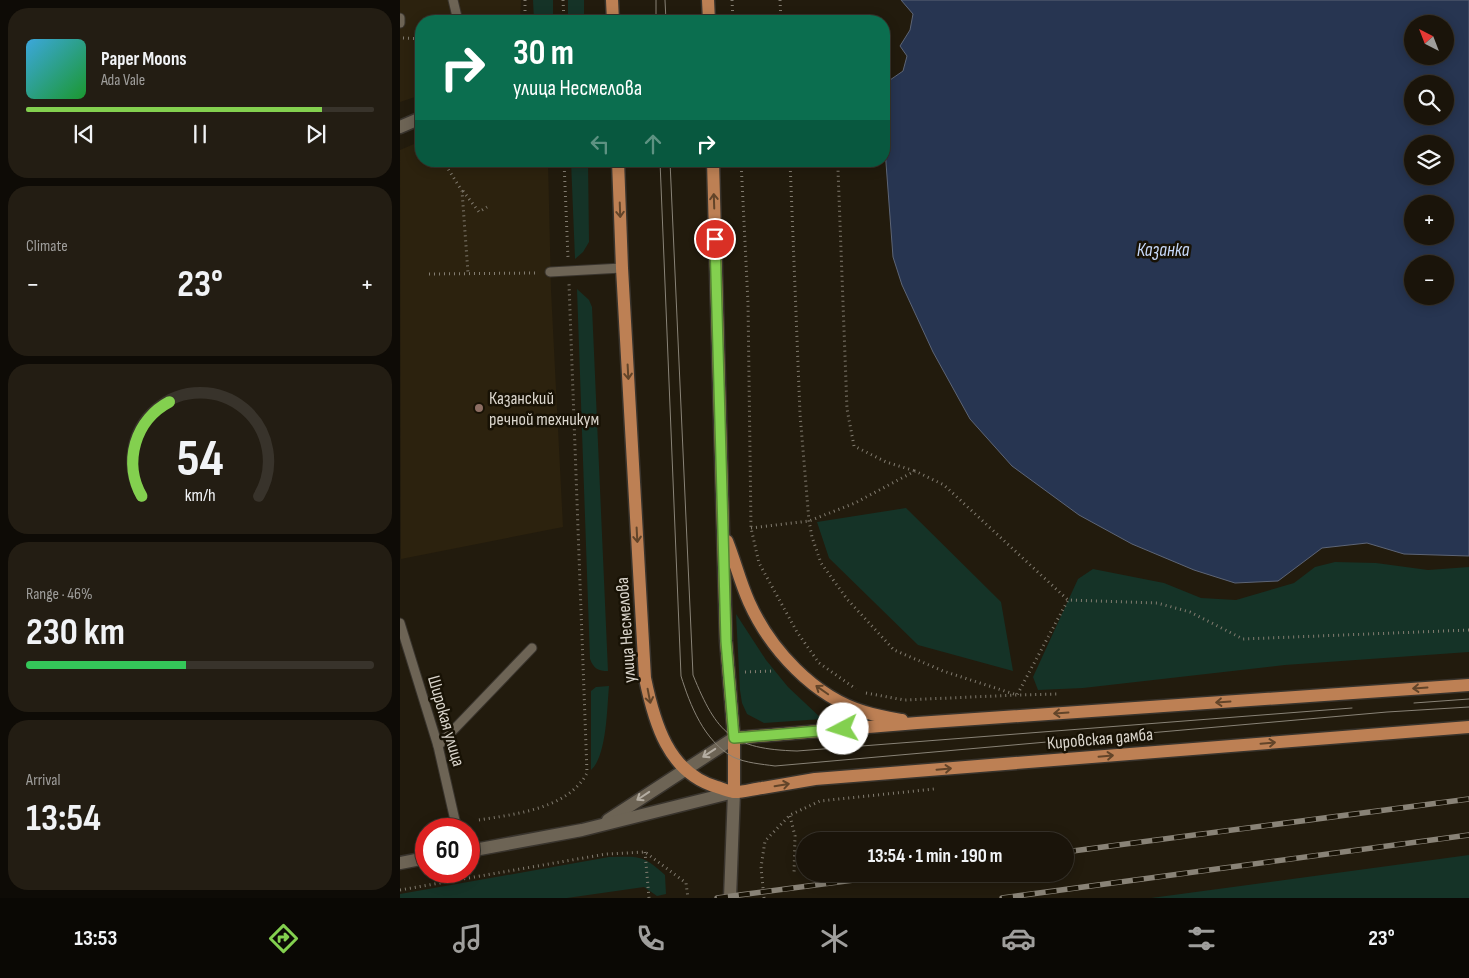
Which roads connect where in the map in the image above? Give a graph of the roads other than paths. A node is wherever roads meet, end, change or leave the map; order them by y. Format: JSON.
{"nodes":[{"id":1,"x":453,"y":0,"type":"edge"},
{"id":2,"x":612,"y":0,"type":"edge"},
{"id":3,"x":708,"y":0,"type":"edge"},
{"id":4,"x":457,"y":15,"type":"edge"},
{"id":5,"x":613,"y":15,"type":"edge"},
{"id":6,"x":709,"y":15,"type":"edge"},
{"id":7,"x":400,"y":18,"type":"edge"},
{"id":8,"x":400,"y":23,"type":"edge"},
{"id":9,"x":415,"y":121,"type":"edge"},
{"id":10,"x":400,"y":127,"type":"edge"},
{"id":11,"x":618,"y":167,"type":"edge"},
{"id":12,"x":713,"y":167,"type":"edge"},
{"id":13,"x":622,"y":268,"type":"junction"},
{"id":14,"x":550,"y":272,"type":"road end"},
{"id":15,"x":724,"y":530,"type":"junction"},
{"id":16,"x":400,"y":623,"type":"edge"},
{"id":17,"x":532,"y":648,"type":"dead end"},
{"id":18,"x":1469,"y":685,"type":"edge"},
{"id":19,"x":917,"y":723,"type":"junction"},
{"id":20,"x":1469,"y":728,"type":"edge"},
{"id":21,"x":734,"y":738,"type":"junction"},
{"id":22,"x":438,"y":746,"type":"junction"},
{"id":23,"x":684,"y":769,"type":"junction"},
{"id":24,"x":734,"y":792,"type":"junction"},
{"id":25,"x":454,"y":818,"type":"edge"},
{"id":26,"x":601,"y":825,"type":"junction"},
{"id":27,"x":480,"y":849,"type":"edge"},
{"id":28,"x":415,"y":860,"type":"edge"},
{"id":29,"x":400,"y":863,"type":"edge"},
{"id":30,"x":730,"y":898,"type":"edge"}],
"edges":[{"from":1,"to":4,"type":"lane"},
{"from":2,"to":5,"type":"main road"},
{"from":3,"to":6,"type":"main road"},
{"from":7,"to":8,"type":"lane"},
{"from":9,"to":10,"type":"main road"},
{"from":11,"to":13,"type":"main road","name":"улица Несмелова","one_way":true},
{"from":15,"to":12,"type":"main road","one_way":true},
{"from":13,"to":14,"type":"lane"},
{"from":13,"to":23,"type":"main road","name":"улица Несмелова","one_way":true},
{"from":19,"to":15,"type":"main road","one_way":true},
{"from":15,"to":21,"type":"main road"},
{"from":16,"to":22,"type":"lane","name":"Широкая улица"},
{"from":17,"to":22,"type":"lane"},
{"from":18,"to":19,"type":"main road","name":"Кировская дамба","one_way":true},
{"from":19,"to":21,"type":"main road"},
{"from":24,"to":20,"type":"main road","name":"Кировская дамба","one_way":true},
{"from":21,"to":23,"type":"main road","one_way":true},
{"from":21,"to":24,"type":"main road"},
{"from":22,"to":25,"type":"lane","name":"Широкая улица"},
{"from":23,"to":24,"type":"main road","name":"улица Несмелова"},
{"from":23,"to":26,"type":"main road","one_way":true},
{"from":24,"to":26,"type":"main road"},
{"from":24,"to":30,"type":"main road"},
{"from":26,"to":27,"type":"main road"},
{"from":28,"to":29,"type":"main road"}]}
